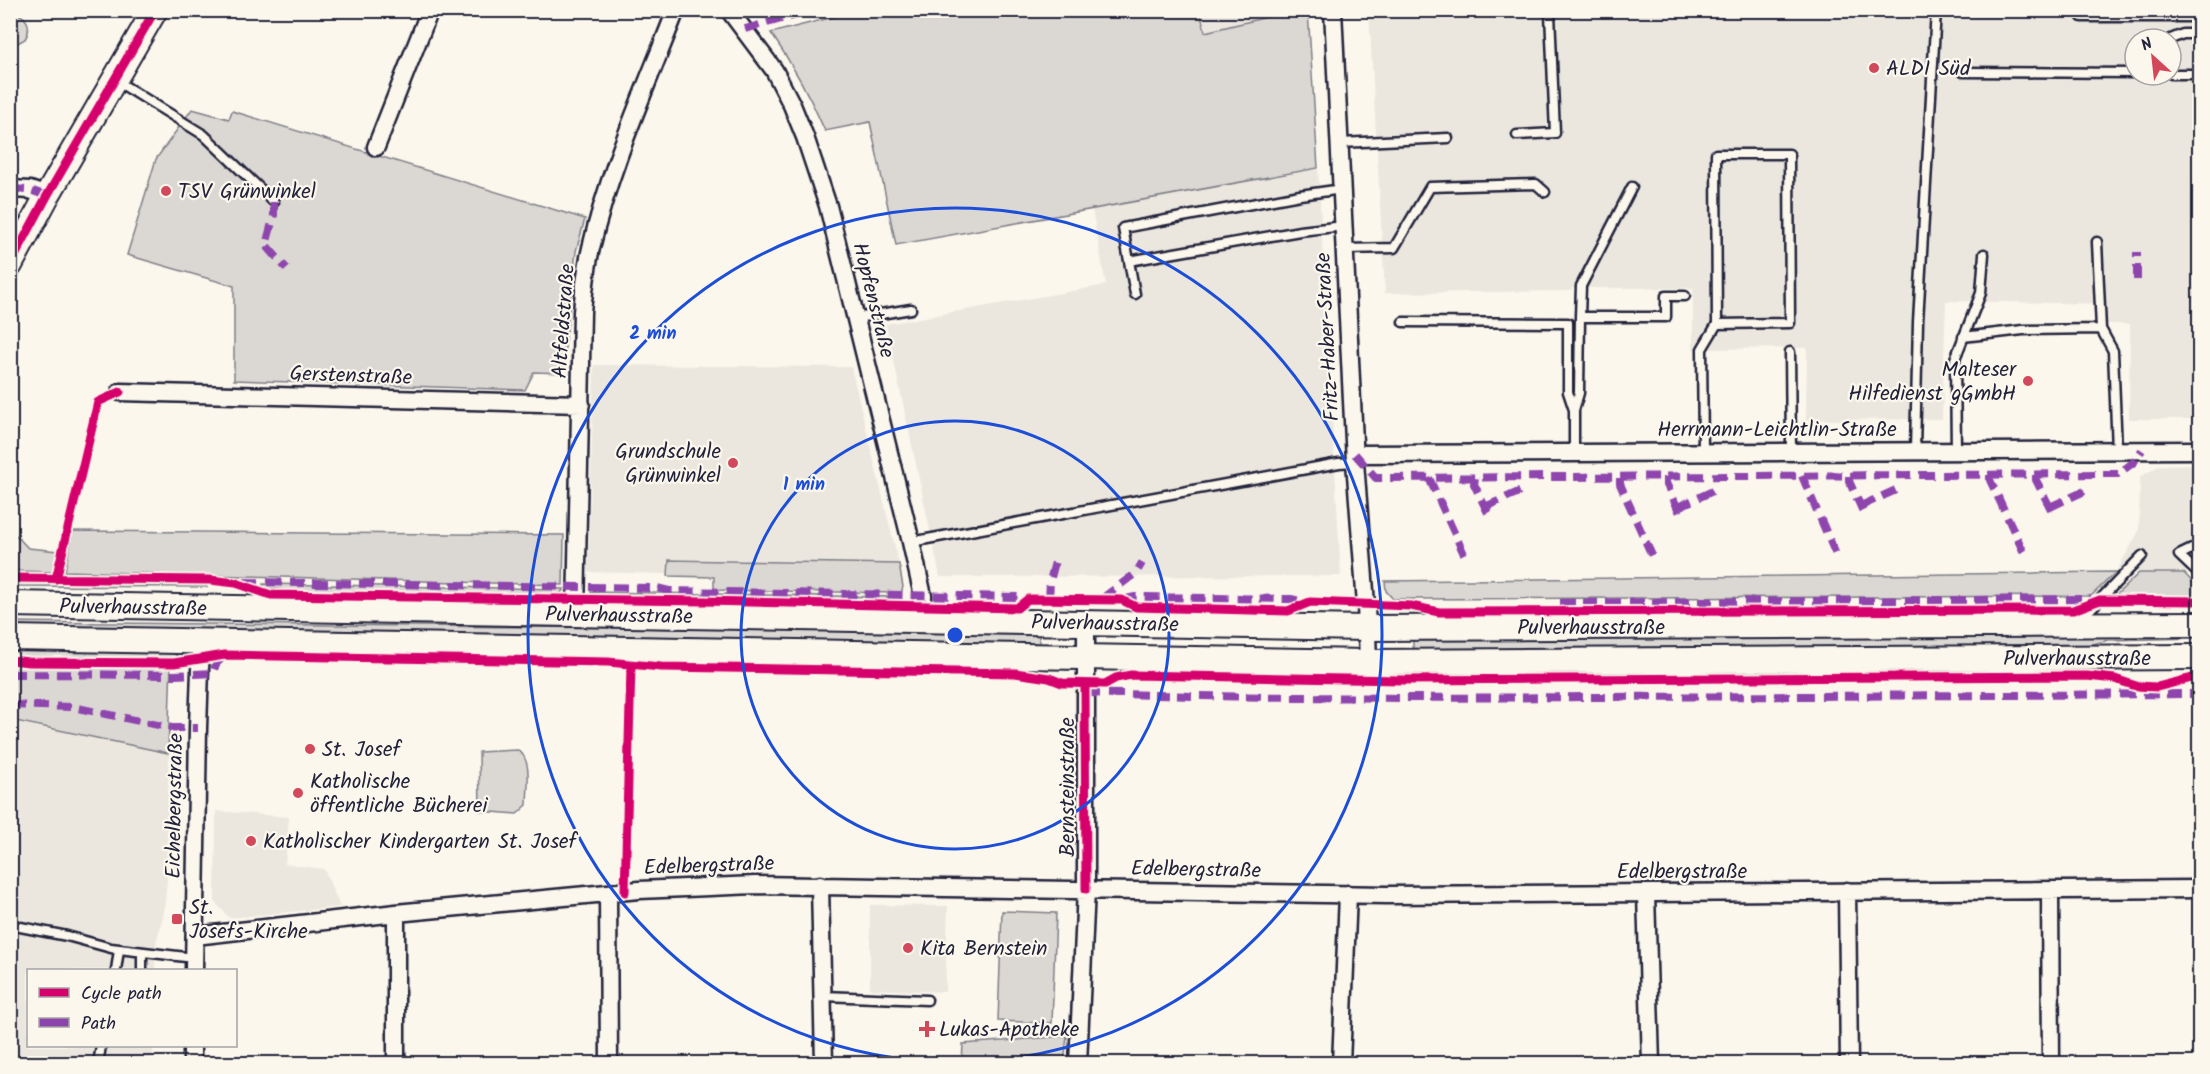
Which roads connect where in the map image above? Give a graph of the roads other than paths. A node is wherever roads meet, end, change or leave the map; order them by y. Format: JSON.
{"nodes":[{"id":1,"x":155,"y":10,"type":"edge"},
{"id":2,"x":430,"y":10,"type":"edge"},
{"id":3,"x":676,"y":10,"type":"edge"},
{"id":4,"x":729,"y":10,"type":"edge"},
{"id":5,"x":1333,"y":10,"type":"edge"},
{"id":6,"x":1552,"y":10,"type":"edge"},
{"id":7,"x":1936,"y":10,"type":"edge"},
{"id":8,"x":2082,"y":10,"type":"edge"},
{"id":9,"x":2199,"y":17,"type":"edge"},
{"id":10,"x":2183,"y":34,"type":"edge"},
{"id":11,"x":2199,"y":34,"type":"edge"},
{"id":12,"x":1963,"y":72,"type":"dead end"},
{"id":13,"x":2123,"y":74,"type":"edge"},
{"id":14,"x":2183,"y":74,"type":"edge"},
{"id":15,"x":2199,"y":74,"type":"edge"},
{"id":16,"x":114,"y":80,"type":"junction"},
{"id":17,"x":1517,"y":135,"type":"dead end"},
{"id":18,"x":1448,"y":138,"type":"dead end"},
{"id":19,"x":1340,"y":143,"type":"junction"},
{"id":20,"x":376,"y":147,"type":"dead end"},
{"id":21,"x":1632,"y":187,"type":"dead end"},
{"id":22,"x":10,"y":189,"type":"edge"},
{"id":23,"x":1342,"y":189,"type":"junction"},
{"id":24,"x":1545,"y":192,"type":"dead end"},
{"id":25,"x":47,"y":196,"type":"junction"},
{"id":26,"x":274,"y":202,"type":"dead end"},
{"id":27,"x":1344,"y":226,"type":"junction"},
{"id":28,"x":2097,"y":242,"type":"dead end"},
{"id":29,"x":1345,"y":249,"type":"junction"},
{"id":30,"x":1984,"y":254,"type":"dead end"},
{"id":31,"x":1129,"y":261,"type":"junction"},
{"id":32,"x":10,"y":265,"type":"edge"},
{"id":33,"x":1136,"y":294,"type":"dead end"},
{"id":34,"x":1685,"y":296,"type":"dead end"},
{"id":35,"x":911,"y":309,"type":"dead end"},
{"id":36,"x":1580,"y":317,"type":"junction"},
{"id":37,"x":856,"y":318,"type":"junction"},
{"id":38,"x":1403,"y":322,"type":"dead end"},
{"id":39,"x":1717,"y":324,"type":"junction"},
{"id":40,"x":2101,"y":329,"type":"junction"},
{"id":41,"x":1964,"y":337,"type":"junction"},
{"id":42,"x":1790,"y":352,"type":"dead end"},
{"id":43,"x":120,"y":392,"type":"dead end"},
{"id":44,"x":581,"y":404,"type":"junction"},
{"id":45,"x":1574,"y":410,"type":"junction"},
{"id":46,"x":2117,"y":450,"type":"junction"},
{"id":47,"x":2199,"y":450,"type":"edge"},
{"id":48,"x":1915,"y":451,"type":"junction"},
{"id":49,"x":1956,"y":451,"type":"junction"},
{"id":50,"x":1703,"y":452,"type":"junction"},
{"id":51,"x":1791,"y":452,"type":"junction"},
{"id":52,"x":1574,"y":453,"type":"junction"},
{"id":53,"x":1355,"y":458,"type":"junction"},
{"id":54,"x":911,"y":542,"type":"junction"},
{"id":55,"x":2199,"y":545,"type":"edge"},
{"id":56,"x":2142,"y":556,"type":"dead end"},
{"id":57,"x":2199,"y":575,"type":"edge"},
{"id":58,"x":10,"y":591,"type":"edge"},
{"id":59,"x":10,"y":604,"type":"edge"},
{"id":60,"x":119,"y":606,"type":"junction"},
{"id":61,"x":576,"y":614,"type":"junction"},
{"id":62,"x":920,"y":621,"type":"junction"},
{"id":63,"x":1086,"y":623,"type":"junction"},
{"id":64,"x":2077,"y":624,"type":"junction"},
{"id":65,"x":2199,"y":624,"type":"edge"},
{"id":66,"x":1367,"y":627,"type":"junction"},
{"id":67,"x":16,"y":640,"type":"edge"},
{"id":68,"x":201,"y":641,"type":"junction"},
{"id":69,"x":1086,"y":657,"type":"junction"},
{"id":70,"x":2199,"y":657,"type":"edge"},
{"id":71,"x":1368,"y":662,"type":"junction"},
{"id":72,"x":820,"y":885,"type":"junction"},
{"id":73,"x":1086,"y":889,"type":"junction"},
{"id":74,"x":2199,"y":889,"type":"edge"},
{"id":75,"x":1847,"y":891,"type":"junction"},
{"id":76,"x":2050,"y":891,"type":"junction"},
{"id":77,"x":608,"y":894,"type":"junction"},
{"id":78,"x":1348,"y":894,"type":"junction"},
{"id":79,"x":1646,"y":894,"type":"junction"},
{"id":80,"x":396,"y":913,"type":"junction"},
{"id":81,"x":10,"y":925,"type":"edge"},
{"id":82,"x":195,"y":936,"type":"junction"},
{"id":83,"x":115,"y":949,"type":"junction"},
{"id":84,"x":142,"y":953,"type":"junction"},
{"id":85,"x":194,"y":964,"type":"edge"},
{"id":86,"x":116,"y":969,"type":"edge"},
{"id":87,"x":142,"y":969,"type":"edge"},
{"id":88,"x":823,"y":996,"type":"junction"},
{"id":89,"x":927,"y":1000,"type":"dead end"},
{"id":90,"x":101,"y":1047,"type":"edge"},
{"id":91,"x":192,"y":1047,"type":"edge"},
{"id":92,"x":98,"y":1064,"type":"edge"},
{"id":93,"x":192,"y":1064,"type":"edge"},
{"id":94,"x":396,"y":1064,"type":"edge"},
{"id":95,"x":609,"y":1064,"type":"edge"},
{"id":96,"x":824,"y":1064,"type":"edge"},
{"id":97,"x":1078,"y":1064,"type":"edge"},
{"id":98,"x":1341,"y":1064,"type":"edge"},
{"id":99,"x":1651,"y":1064,"type":"edge"},
{"id":100,"x":1849,"y":1064,"type":"edge"},
{"id":101,"x":2051,"y":1064,"type":"edge"}],
"edges":[{"from":1,"to":16,"type":"main road"},
{"from":2,"to":20,"type":"street"},
{"from":3,"to":44,"type":"street","name":"Altfeldstraße"},
{"from":4,"to":37,"type":"street","name":"Hopfenstraße"},
{"from":5,"to":19,"type":"street","name":"Fritz-Haber-Straße"},
{"from":6,"to":17,"type":"lane"},
{"from":7,"to":48,"type":"lane"},
{"from":8,"to":9,"type":"lane"},
{"from":10,"to":11,"type":"lane"},
{"from":12,"to":13,"type":"lane"},
{"from":14,"to":15,"type":"lane"},
{"from":16,"to":25,"type":"main road"},
{"from":16,"to":26,"type":"lane"},
{"from":18,"to":19,"type":"lane"},
{"from":19,"to":23,"type":"street","name":"Fritz-Haber-Straße"},
{"from":21,"to":36,"type":"lane"},
{"from":22,"to":25,"type":"street"},
{"from":23,"to":27,"type":"street","name":"Fritz-Haber-Straße"},
{"from":23,"to":31,"type":"lane"},
{"from":24,"to":29,"type":"lane"},
{"from":25,"to":32,"type":"main road"},
{"from":27,"to":29,"type":"street","name":"Fritz-Haber-Straße"},
{"from":27,"to":31,"type":"lane"},
{"from":28,"to":40,"type":"lane"},
{"from":29,"to":53,"type":"street","name":"Fritz-Haber-Straße"},
{"from":30,"to":41,"type":"lane"},
{"from":31,"to":33,"type":"lane"},
{"from":34,"to":36,"type":"lane"},
{"from":35,"to":37,"type":"lane"},
{"from":36,"to":45,"type":"lane"},
{"from":37,"to":54,"type":"street","name":"Hopfenstraße"},
{"from":38,"to":45,"type":"lane"},
{"from":39,"to":39,"type":"lane"},
{"from":39,"to":50,"type":"lane"},
{"from":40,"to":41,"type":"lane"},
{"from":40,"to":46,"type":"lane"},
{"from":41,"to":49,"type":"lane"},
{"from":42,"to":51,"type":"lane"},
{"from":43,"to":44,"type":"street","name":"Gerstenstraße"},
{"from":44,"to":61,"type":"street","name":"Altfeldstraße"},
{"from":45,"to":52,"type":"lane"},
{"from":46,"to":47,"type":"street","name":"Herrmann-Leichtlin-Straße"},
{"from":46,"to":49,"type":"street","name":"Herrmann-Leichtlin-Straße"},
{"from":48,"to":49,"type":"street","name":"Herrmann-Leichtlin-Straße"},
{"from":48,"to":51,"type":"street","name":"Herrmann-Leichtlin-Straße"},
{"from":50,"to":51,"type":"street","name":"Herrmann-Leichtlin-Straße"},
{"from":50,"to":52,"type":"street","name":"Herrmann-Leichtlin-Straße"},
{"from":52,"to":53,"type":"street","name":"Herrmann-Leichtlin-Straße"},
{"from":53,"to":54,"type":"lane"},
{"from":53,"to":66,"type":"street","name":"Fritz-Haber-Straße"},
{"from":54,"to":62,"type":"street","name":"Hopfenstraße"},
{"from":55,"to":57,"type":"lane"},
{"from":56,"to":64,"type":"lane"},
{"from":58,"to":60,"type":"main road"},
{"from":59,"to":60,"type":"main road","name":"Pulverhausstraße"},
{"from":60,"to":61,"type":"main road","name":"Pulverhausstraße"},
{"from":61,"to":62,"type":"main road","name":"Pulverhausstraße"},
{"from":62,"to":63,"type":"main road","name":"Pulverhausstraße"},
{"from":63,"to":66,"type":"main road","name":"Pulverhausstraße"},
{"from":63,"to":69,"type":"street","name":"Bernsteinstraße"},
{"from":64,"to":65,"type":"main road","name":"Pulverhausstraße"},
{"from":64,"to":66,"type":"main road","name":"Pulverhausstraße"},
{"from":66,"to":71,"type":"street","name":"Fritz-Haber-Straße"},
{"from":67,"to":68,"type":"main road","name":"Pulverhausstraße"},
{"from":68,"to":69,"type":"main road","name":"Pulverhausstraße"},
{"from":68,"to":82,"type":"street","name":"Eichelbergstraße"},
{"from":69,"to":71,"type":"main road","name":"Pulverhausstraße"},
{"from":69,"to":73,"type":"street","name":"Bernsteinstraße"},
{"from":70,"to":71,"type":"main road","name":"Pulverhausstraße"},
{"from":72,"to":73,"type":"street","name":"Edelbergstraße"},
{"from":72,"to":77,"type":"street","name":"Edelbergstraße"},
{"from":72,"to":88,"type":"street"},
{"from":73,"to":78,"type":"street","name":"Edelbergstraße"},
{"from":73,"to":97,"type":"street","name":"Bernsteinstraße"},
{"from":74,"to":76,"type":"street","name":"Edelbergstraße"},
{"from":75,"to":76,"type":"street","name":"Edelbergstraße"},
{"from":75,"to":79,"type":"street","name":"Edelbergstraße"},
{"from":75,"to":100,"type":"street"},
{"from":76,"to":101,"type":"street"},
{"from":77,"to":80,"type":"street","name":"Edelbergstraße"},
{"from":77,"to":95,"type":"street"},
{"from":78,"to":79,"type":"street","name":"Edelbergstraße"},
{"from":78,"to":98,"type":"street"},
{"from":79,"to":99,"type":"street"},
{"from":80,"to":82,"type":"street","name":"Edelbergstraße"},
{"from":80,"to":94,"type":"street"},
{"from":81,"to":83,"type":"lane"},
{"from":82,"to":85,"type":"street","name":"Eichelbergstraße"},
{"from":83,"to":84,"type":"lane"},
{"from":83,"to":86,"type":"lane"},
{"from":84,"to":85,"type":"lane"},
{"from":84,"to":87,"type":"lane"},
{"from":88,"to":89,"type":"lane"},
{"from":88,"to":96,"type":"street"},
{"from":90,"to":92,"type":"lane"},
{"from":91,"to":93,"type":"street"}]}
